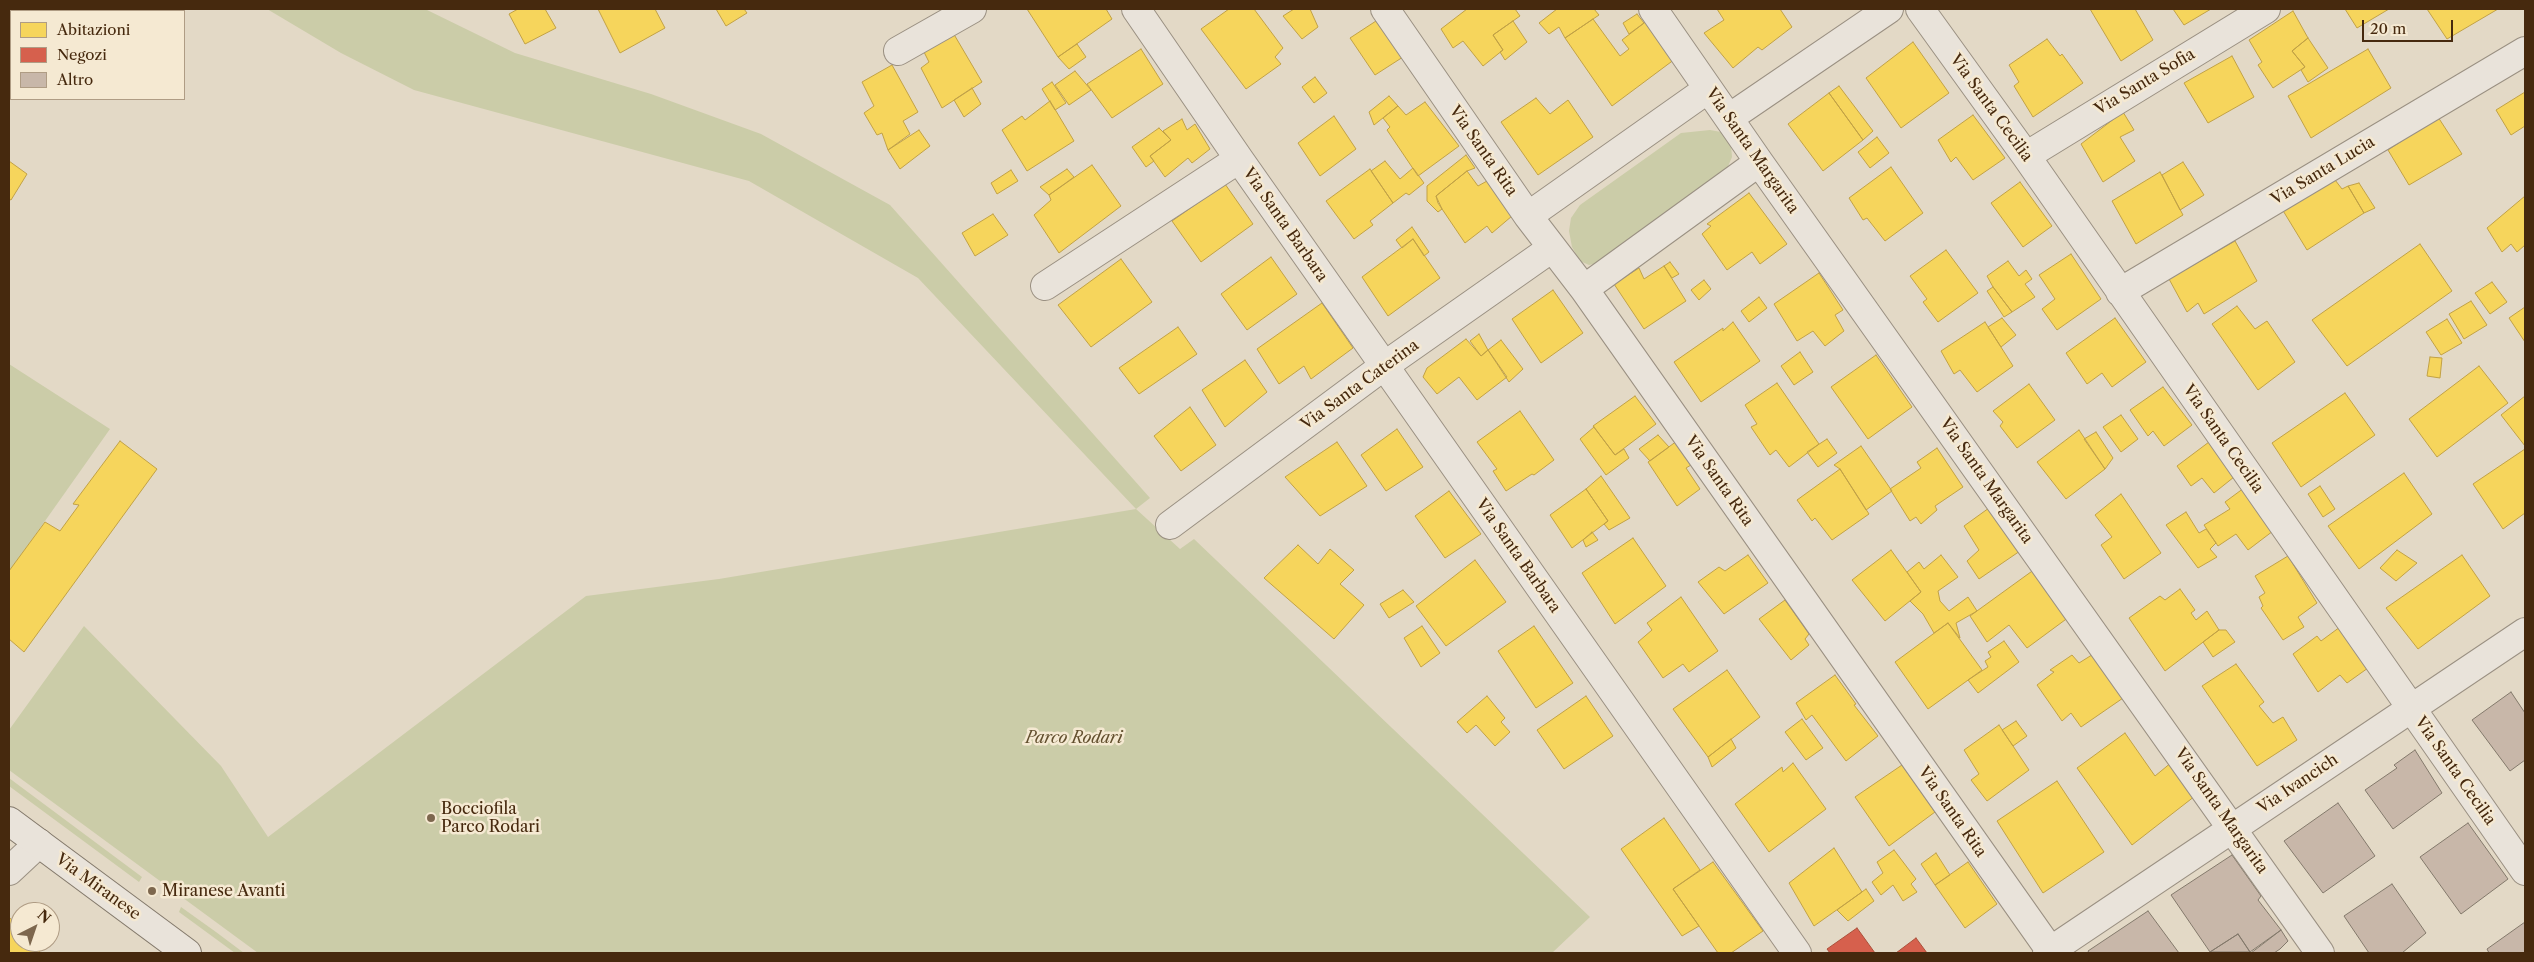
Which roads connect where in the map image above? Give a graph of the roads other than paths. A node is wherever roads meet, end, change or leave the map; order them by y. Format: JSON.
{"nodes":[{"id":1,"x":972,"y":9,"type":"edge"},
{"id":2,"x":1136,"y":9,"type":"edge"},
{"id":3,"x":1384,"y":9,"type":"edge"},
{"id":4,"x":1653,"y":9,"type":"edge"},
{"id":5,"x":1889,"y":9,"type":"edge"},
{"id":6,"x":1920,"y":9,"type":"edge"},
{"id":7,"x":2266,"y":9,"type":"edge"},
{"id":8,"x":898,"y":51,"type":"dead end"},
{"id":9,"x":2525,"y":51,"type":"edge"},
{"id":10,"x":1708,"y":89,"type":"junction"},
{"id":11,"x":1729,"y":118,"type":"junction"},
{"id":12,"x":2026,"y":156,"type":"junction"},
{"id":13,"x":1239,"y":159,"type":"junction"},
{"id":14,"x":1759,"y":162,"type":"junction"},
{"id":15,"x":1528,"y":216,"type":"junction"},
{"id":16,"x":1552,"y":248,"type":"junction"},
{"id":17,"x":1045,"y":286,"type":"dead end"},
{"id":18,"x":1584,"y":289,"type":"junction"},
{"id":19,"x":2120,"y":292,"type":"junction"},
{"id":20,"x":1384,"y":366,"type":"junction"},
{"id":21,"x":1170,"y":525,"type":"dead end"},
{"id":22,"x":2525,"y":632,"type":"edge"},
{"id":23,"x":2411,"y":708,"type":"junction"},
{"id":24,"x":9,"y":821,"type":"edge"},
{"id":25,"x":2233,"y":828,"type":"junction"},
{"id":26,"x":39,"y":843,"type":"junction"},
{"id":27,"x":9,"y":871,"type":"edge"},
{"id":28,"x":2525,"y":871,"type":"edge"},
{"id":29,"x":2050,"y":952,"type":"edge"},
{"id":30,"x":187,"y":953,"type":"edge"},
{"id":31,"x":1797,"y":953,"type":"edge"},
{"id":32,"x":2320,"y":953,"type":"edge"}],
"edges":[{"from":1,"to":8,"type":"street"},
{"from":2,"to":13,"type":"street","name":"Via Santa Barbara"},
{"from":3,"to":15,"type":"street","name":"Via Santa Rita"},
{"from":4,"to":10,"type":"street","name":"Via Santa Margarita"},
{"from":5,"to":11,"type":"street"},
{"from":6,"to":12,"type":"street","name":"Via Santa Cecilia"},
{"from":7,"to":12,"type":"street","name":"Via Santa Sofia"},
{"from":9,"to":19,"type":"street","name":"Via Santa Lucia"},
{"from":10,"to":11,"type":"street","name":"Via Santa Margarita"},
{"from":10,"to":15,"type":"street"},
{"from":11,"to":14,"type":"street","name":"Via Santa Margarita"},
{"from":12,"to":19,"type":"street","name":"Via Santa Cecilia"},
{"from":13,"to":17,"type":"street","name":"Via Santa Barbara"},
{"from":13,"to":20,"type":"street","name":"Via Santa Barbara"},
{"from":14,"to":18,"type":"street"},
{"from":14,"to":25,"type":"street","name":"Via Santa Margarita"},
{"from":15,"to":16,"type":"street","name":"Via Santa Rita"},
{"from":16,"to":18,"type":"street","name":"Via Santa Rita"},
{"from":16,"to":20,"type":"street","name":"Via Santa Caterina"},
{"from":18,"to":29,"type":"street","name":"Via Santa Rita"},
{"from":19,"to":23,"type":"street","name":"Via Santa Cecilia"},
{"from":20,"to":21,"type":"street","name":"Via Santa Caterina"},
{"from":20,"to":31,"type":"street","name":"Via Santa Barbara"},
{"from":22,"to":23,"type":"street","name":"Via Ivancich"},
{"from":23,"to":25,"type":"street","name":"Via Ivancich"},
{"from":23,"to":28,"type":"street","name":"Via Santa Cecilia"},
{"from":24,"to":26,"type":"street","name":"Via Miranese"},
{"from":25,"to":29,"type":"street","name":"Via Ivancich"},
{"from":25,"to":32,"type":"street","name":"Via Santa Margarita"},
{"from":26,"to":27,"type":"street"},
{"from":26,"to":30,"type":"street","name":"Via Miranese"}]}
